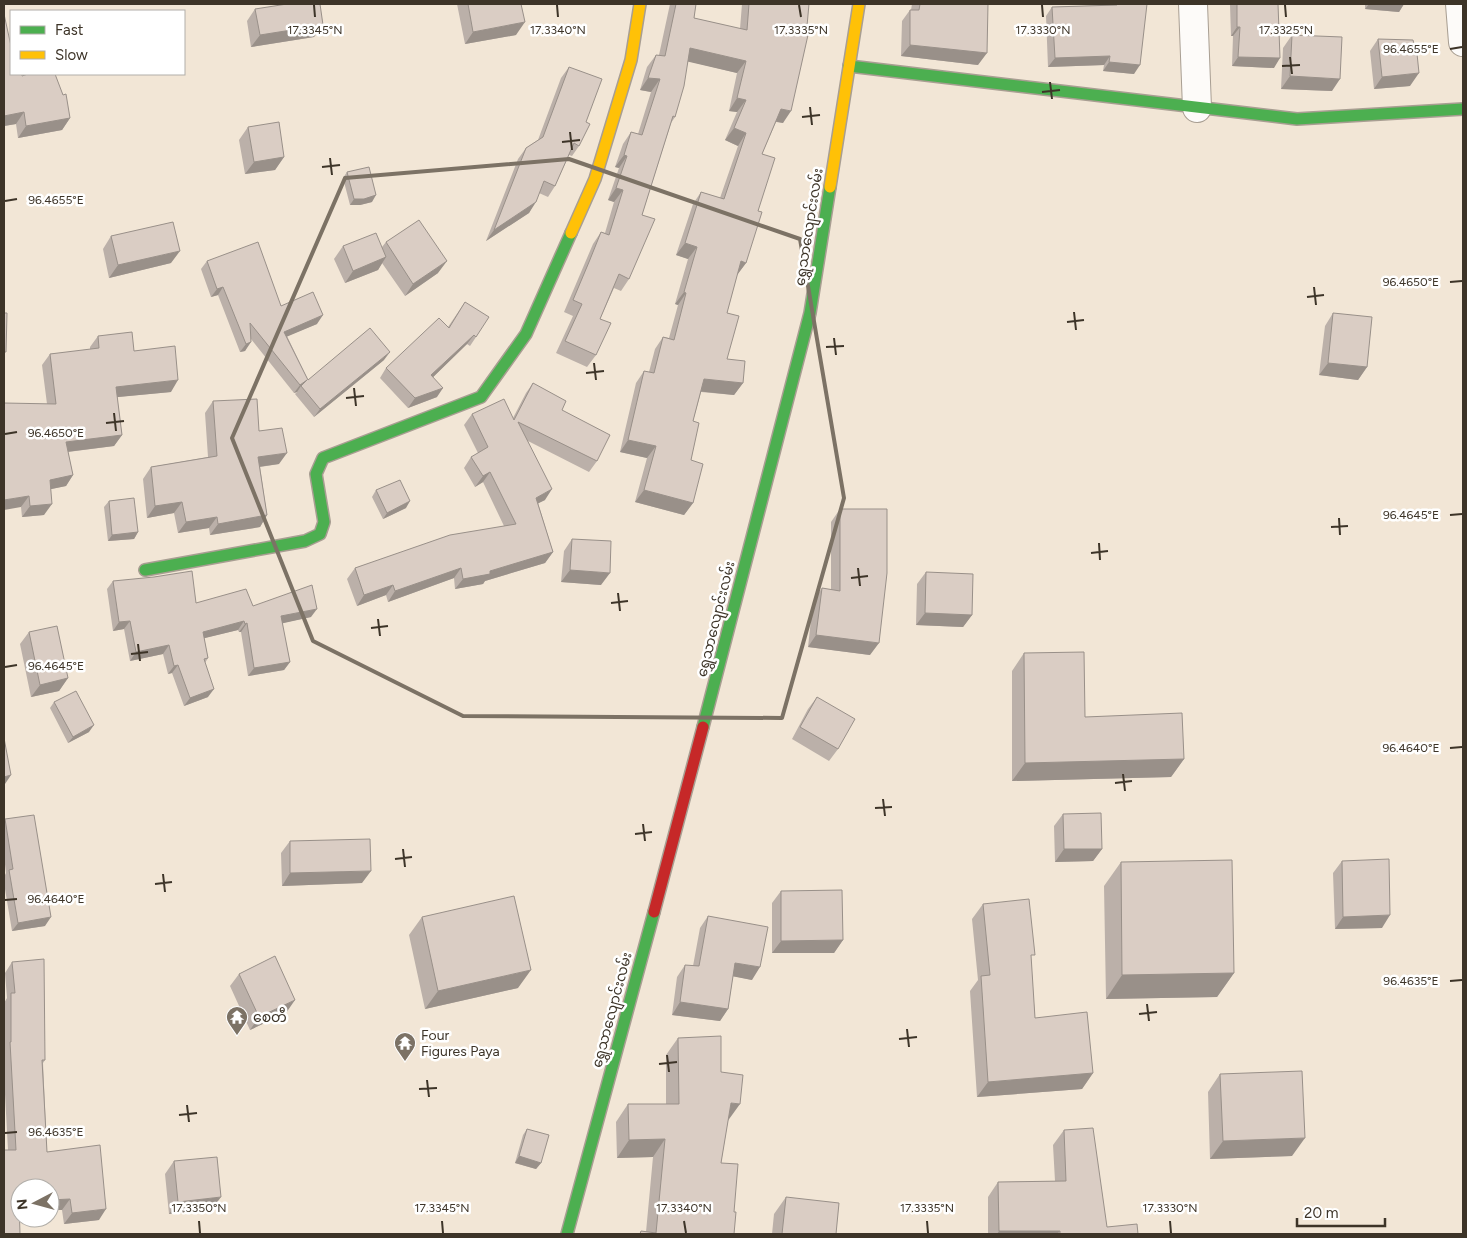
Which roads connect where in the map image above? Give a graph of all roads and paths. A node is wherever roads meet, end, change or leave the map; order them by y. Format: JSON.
{"nodes":[{"id":1,"x":640,"y":4,"type":"edge"},
{"id":2,"x":859,"y":4,"type":"edge"},
{"id":3,"x":1193,"y":4,"type":"edge"},
{"id":4,"x":1460,"y":4,"type":"edge"},
{"id":5,"x":1463,"y":42,"type":"edge"},
{"id":6,"x":849,"y":66,"type":"junction"},
{"id":7,"x":1197,"y":108,"type":"junction"},
{"id":8,"x":1463,"y":109,"type":"edge"},
{"id":9,"x":145,"y":570,"type":"dead end"},
{"id":10,"x":567,"y":1234,"type":"edge"}],
"edges":[{"from":1,"to":9,"type":"street"},
{"from":2,"to":6,"type":"street","name":"ရွှေသာလျောင်းလမ်း"},
{"from":3,"to":7,"type":"street"},
{"from":4,"to":5,"type":"street"},
{"from":6,"to":7,"type":"street"},
{"from":6,"to":10,"type":"street","name":"ရွှေသာလျောင်းလမ်း"},
{"from":7,"to":8,"type":"street"}]}
